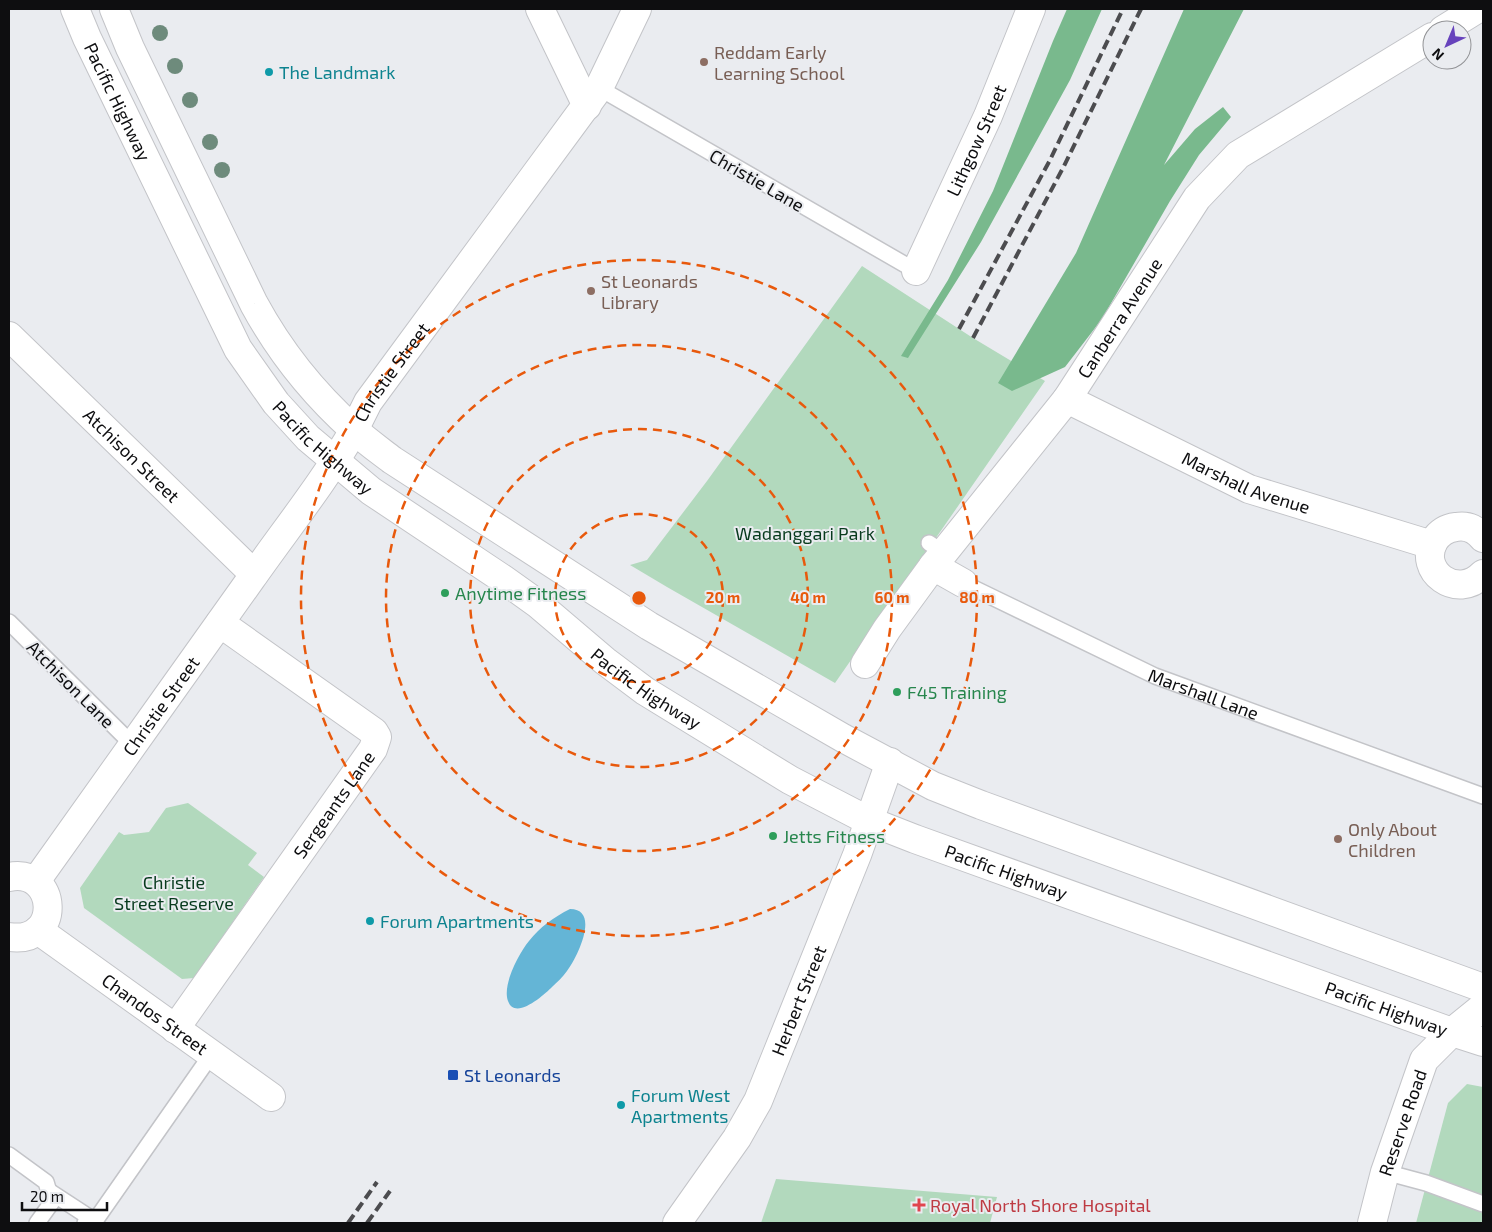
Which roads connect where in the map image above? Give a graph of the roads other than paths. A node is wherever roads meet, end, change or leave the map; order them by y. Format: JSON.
{"nodes":[{"id":1,"x":75,"y":9,"type":"edge"},
{"id":2,"x":114,"y":9,"type":"edge"},
{"id":3,"x":540,"y":9,"type":"edge"},
{"id":4,"x":637,"y":9,"type":"edge"},
{"id":5,"x":1032,"y":9,"type":"edge"},
{"id":6,"x":1477,"y":9,"type":"edge"},
{"id":7,"x":1459,"y":20,"type":"edge"},
{"id":8,"x":1422,"y":43,"type":"edge"},
{"id":9,"x":593,"y":97,"type":"junction"},
{"id":10,"x":916,"y":271,"type":"joint"},
{"id":11,"x":9,"y":336,"type":"edge"},
{"id":12,"x":1067,"y":399,"type":"junction"},
{"id":13,"x":354,"y":430,"type":"junction"},
{"id":14,"x":335,"y":462,"type":"junction"},
{"id":15,"x":1482,"y":534,"type":"edge"},
{"id":16,"x":1432,"y":545,"type":"junction"},
{"id":17,"x":935,"y":554,"type":"junction"},
{"id":18,"x":254,"y":574,"type":"junction"},
{"id":19,"x":1483,"y":574,"type":"edge"},
{"id":20,"x":963,"y":583,"type":"joint"},
{"id":21,"x":9,"y":622,"type":"edge"},
{"id":22,"x":220,"y":623,"type":"junction"},
{"id":23,"x":865,"y":664,"type":"dead end"},
{"id":24,"x":133,"y":745,"type":"junction"},
{"id":25,"x":890,"y":762,"type":"junction"},
{"id":26,"x":1483,"y":796,"type":"edge"},
{"id":27,"x":869,"y":821,"type":"junction"},
{"id":28,"x":9,"y":877,"type":"edge"},
{"id":29,"x":36,"y":881,"type":"junction"},
{"id":30,"x":38,"y":930,"type":"junction"},
{"id":31,"x":9,"y":937,"type":"edge"},
{"id":32,"x":1483,"y":988,"type":"edge"},
{"id":33,"x":1483,"y":1007,"type":"edge"},
{"id":34,"x":175,"y":1029,"type":"junction"},
{"id":35,"x":1452,"y":1032,"type":"junction"},
{"id":36,"x":1483,"y":1042,"type":"edge"},
{"id":37,"x":211,"y":1055,"type":"junction"},
{"id":38,"x":271,"y":1097,"type":"dead end"},
{"id":39,"x":9,"y":1155,"type":"edge"},
{"id":40,"x":1385,"y":1172,"type":"junction"},
{"id":41,"x":49,"y":1191,"type":"junction"},
{"id":42,"x":1483,"y":1204,"type":"edge"},
{"id":43,"x":36,"y":1223,"type":"edge"},
{"id":44,"x":92,"y":1223,"type":"edge"},
{"id":45,"x":677,"y":1223,"type":"edge"},
{"id":46,"x":1372,"y":1223,"type":"edge"}],
"edges":[{"from":1,"to":14,"type":"street","name":"Pacific Highway"},
{"from":2,"to":13,"type":"street","name":"Pacific Highway"},
{"from":3,"to":9,"type":"street"},
{"from":4,"to":9,"type":"street","name":"Christie Street"},
{"from":5,"to":10,"type":"street","name":"Lithgow Street"},
{"from":6,"to":7,"type":"street"},
{"from":8,"to":12,"type":"street","name":"Canberra Avenue"},
{"from":9,"to":10,"type":"lane","name":"Christie Lane"},
{"from":9,"to":13,"type":"street","name":"Christie Street"},
{"from":11,"to":18,"type":"street","name":"Atchison Street"},
{"from":12,"to":16,"type":"street","name":"Marshall Avenue"},
{"from":12,"to":17,"type":"street","name":"Canberra Avenue"},
{"from":13,"to":14,"type":"street","name":"Christie Street"},
{"from":13,"to":25,"type":"street","name":"Pacific Highway"},
{"from":14,"to":18,"type":"street","name":"Christie Street"},
{"from":14,"to":27,"type":"street","name":"Pacific Highway"},
{"from":15,"to":16,"type":"street"},
{"from":16,"to":19,"type":"street"},
{"from":17,"to":20,"type":"street","name":"Marshall Lane"},
{"from":17,"to":23,"type":"street","name":"Canberra Avenue"},
{"from":18,"to":22,"type":"street","name":"Christie Street"},
{"from":20,"to":26,"type":"lane","name":"Marshall Lane"},
{"from":21,"to":24,"type":"lane","name":"Atchison Lane"},
{"from":22,"to":24,"type":"street","name":"Christie Street"},
{"from":22,"to":34,"type":"street","name":"Sergeants Lane"},
{"from":24,"to":29,"type":"street","name":"Christie Street"},
{"from":25,"to":27,"type":"street","name":"Herbert Street"},
{"from":25,"to":32,"type":"street","name":"Pacific Highway"},
{"from":27,"to":35,"type":"street","name":"Pacific Highway"},
{"from":27,"to":45,"type":"street","name":"Herbert Street"},
{"from":28,"to":29,"type":"street"},
{"from":29,"to":30,"type":"street"},
{"from":30,"to":31,"type":"street"},
{"from":30,"to":34,"type":"street","name":"Chandos Street"},
{"from":33,"to":35,"type":"street","name":"Reserve Road"},
{"from":34,"to":37,"type":"street","name":"Chandos Street"},
{"from":35,"to":36,"type":"street","name":"Pacific Highway"},
{"from":35,"to":40,"type":"street","name":"Reserve Road"},
{"from":37,"to":38,"type":"street","name":"Chandos Street"},
{"from":37,"to":44,"type":"lane"},
{"from":39,"to":41,"type":"lane"},
{"from":40,"to":42,"type":"lane"},
{"from":40,"to":46,"type":"street","name":"Reserve Road"},
{"from":41,"to":43,"type":"lane"},
{"from":41,"to":44,"type":"lane"}]}
